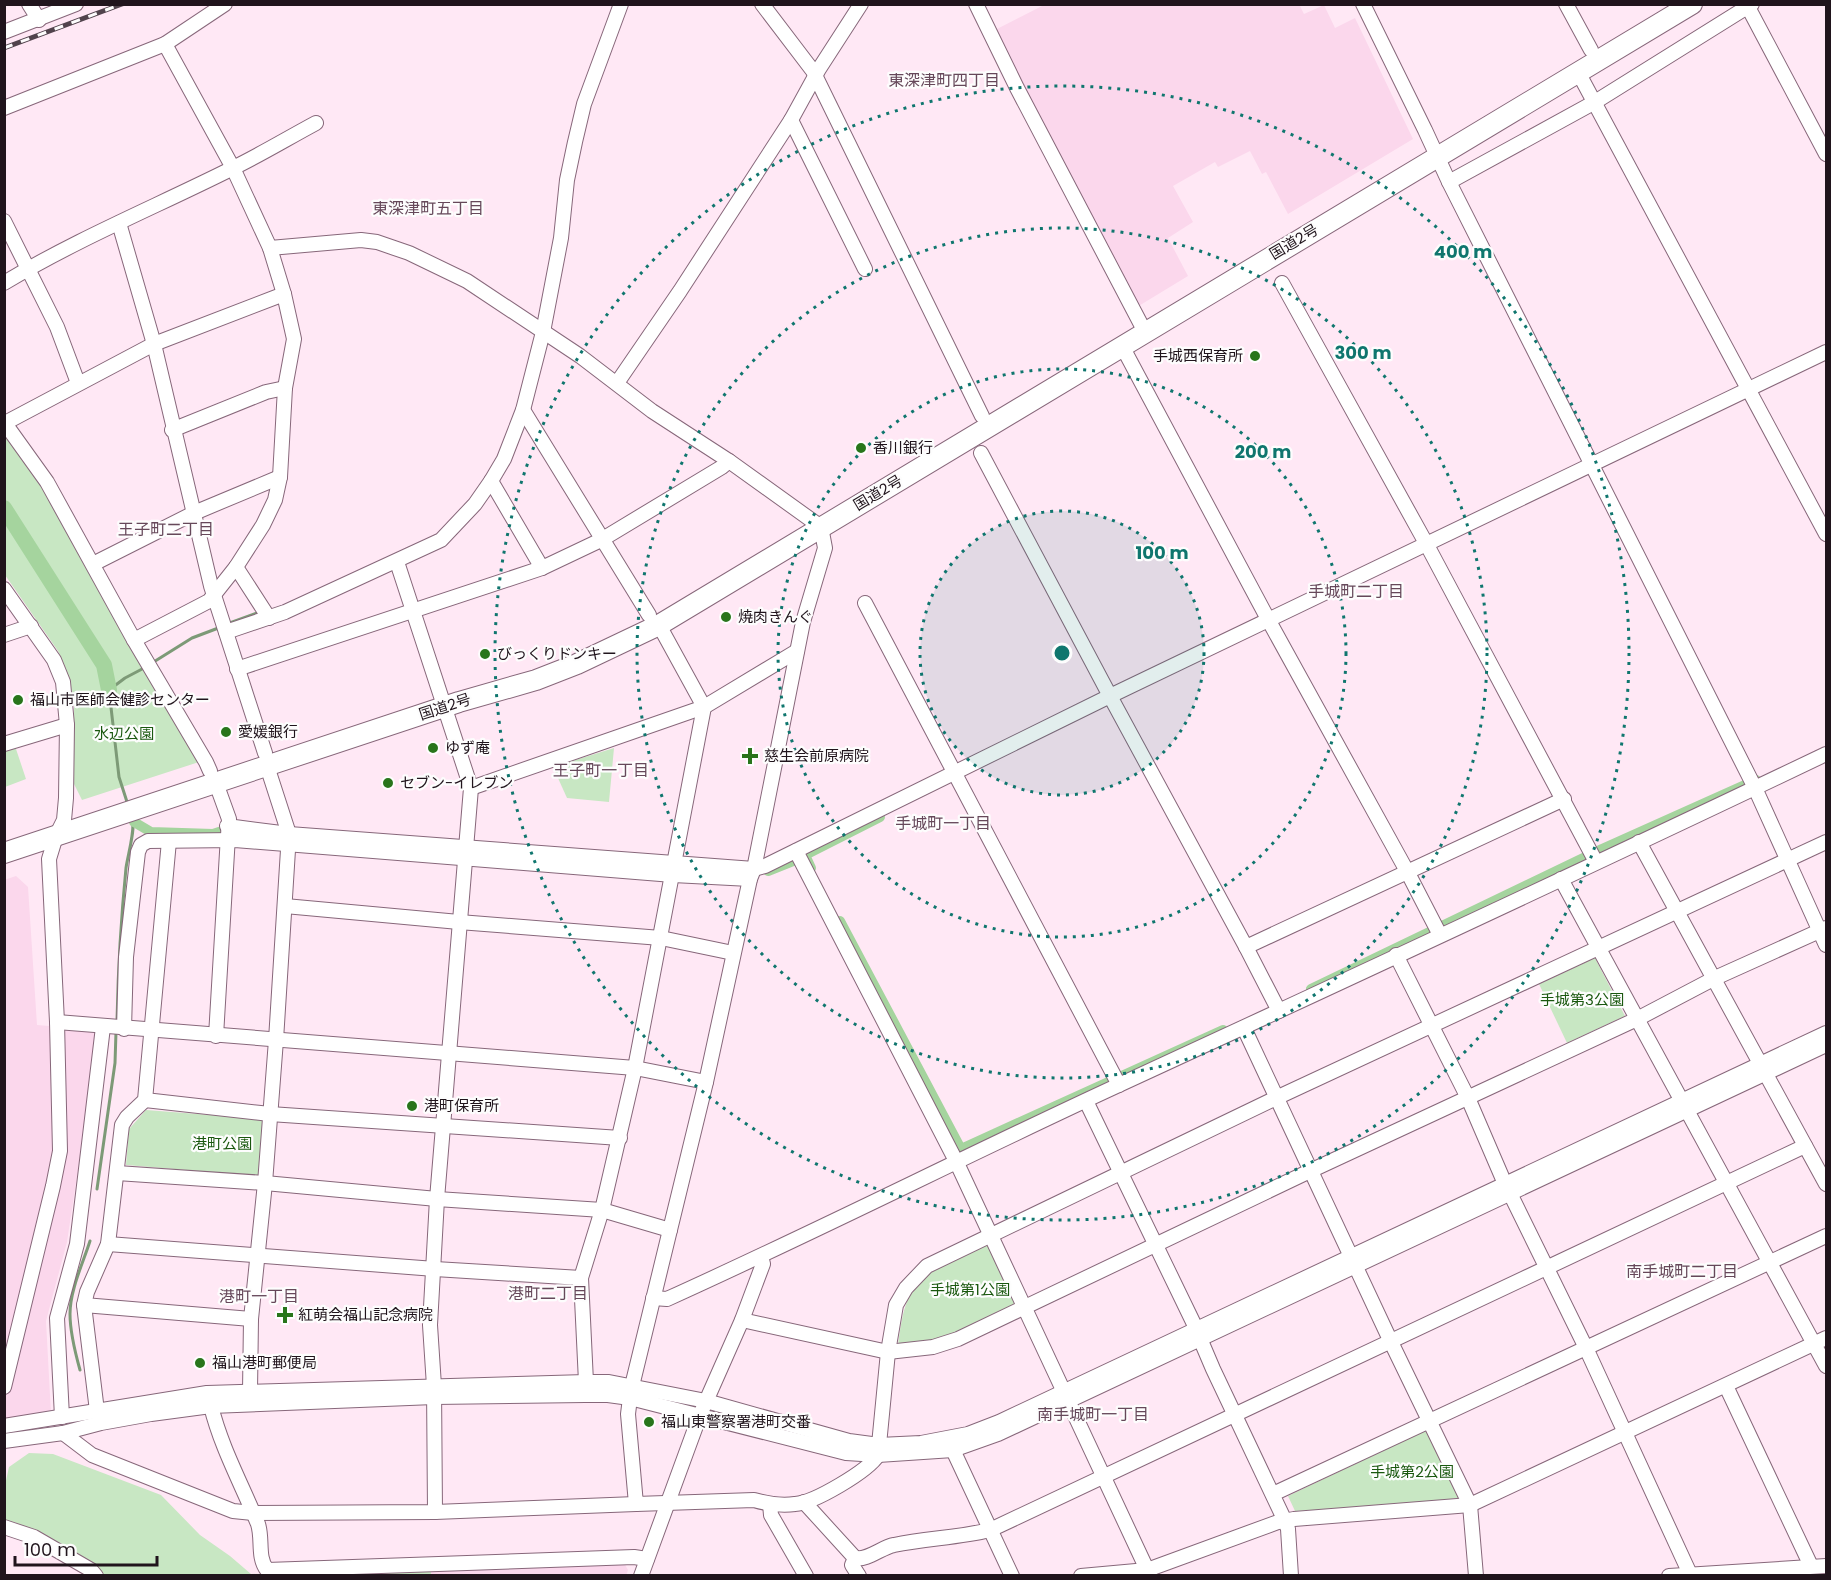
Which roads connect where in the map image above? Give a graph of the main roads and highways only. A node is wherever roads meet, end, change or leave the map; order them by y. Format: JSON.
{"nodes":[{"id":1,"x":1668,"y":4,"type":"edge"},
{"id":2,"x":1692,"y":4,"type":"edge"},
{"id":3,"x":1435,"y":151,"type":"junction"},
{"id":4,"x":1142,"y":326,"type":"junction"},
{"id":5,"x":816,"y":523,"type":"junction"},
{"id":6,"x":60,"y":828,"type":"junction"},
{"id":7,"x":4,"y":840,"type":"edge"},
{"id":8,"x":4,"y":853,"type":"edge"}],
"edges":[{"from":1,"to":3,"type":"highway","name":"国道2号"},
{"from":2,"to":3,"type":"highway","name":"国道2号"},
{"from":3,"to":4,"type":"highway","name":"国道2号"},
{"from":4,"to":5,"type":"highway","name":"国道2号"},
{"from":4,"to":5,"type":"highway","name":"国道2号"},
{"from":5,"to":6,"type":"highway","name":"国道2号"},
{"from":6,"to":7,"type":"highway","name":"国道2号"},
{"from":6,"to":8,"type":"highway","name":"国道2号"}]}
